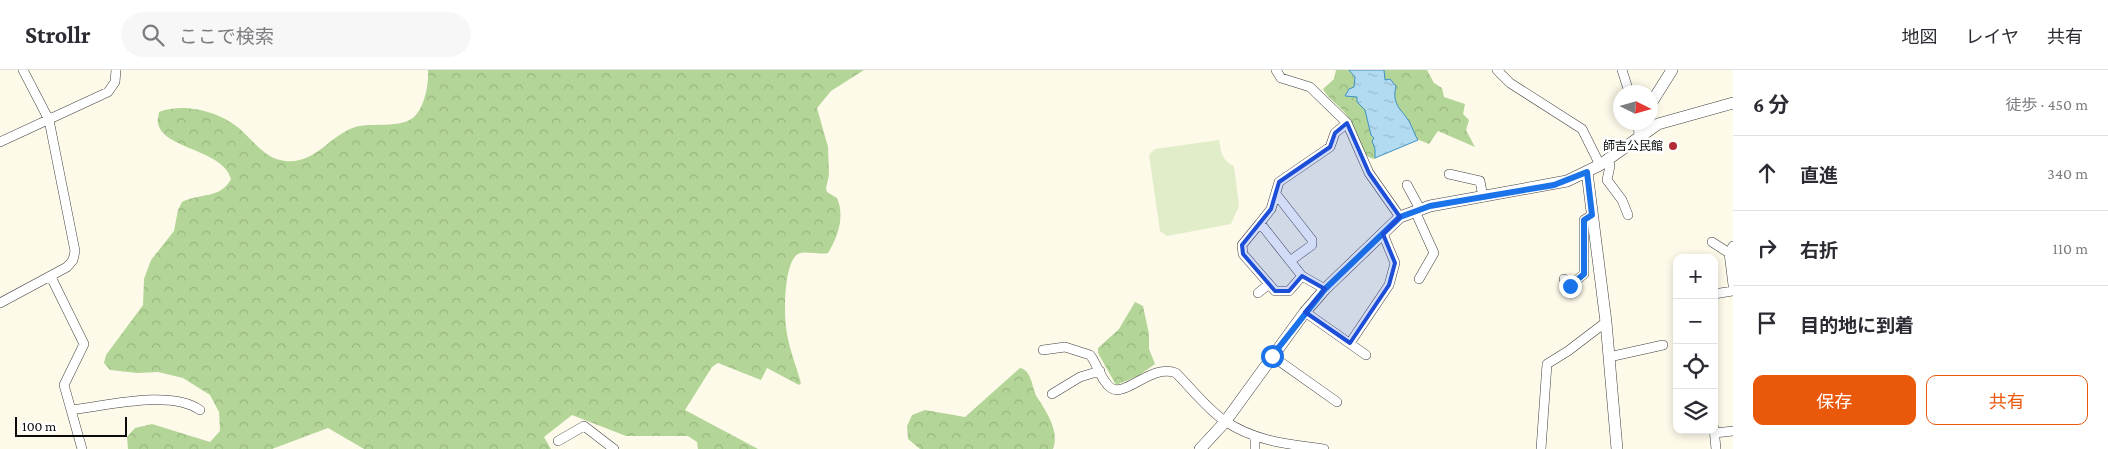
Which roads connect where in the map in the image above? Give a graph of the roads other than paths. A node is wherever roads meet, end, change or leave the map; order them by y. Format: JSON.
{"nodes":[{"id":1,"x":23,"y":70,"type":"edge"},
{"id":2,"x":116,"y":70,"type":"edge"},
{"id":3,"x":1276,"y":70,"type":"edge"},
{"id":4,"x":1497,"y":70,"type":"edge"},
{"id":5,"x":1622,"y":70,"type":"edge"},
{"id":6,"x":1672,"y":70,"type":"edge"},
{"id":7,"x":1627,"y":85,"type":"edge"},
{"id":8,"x":1658,"y":92,"type":"edge"},
{"id":9,"x":1733,"y":103,"type":"edge"},
{"id":10,"x":48,"y":120,"type":"junction"},
{"id":11,"x":1347,"y":123,"type":"junction"},
{"id":12,"x":1658,"y":124,"type":"edge"},
{"id":13,"x":1635,"y":130,"type":"edge"},
{"id":14,"x":0,"y":142,"type":"edge"},
{"id":15,"x":1604,"y":162,"type":"junction"},
{"id":16,"x":1587,"y":172,"type":"junction"},
{"id":17,"x":1449,"y":174,"type":"dead end"},
{"id":18,"x":1407,"y":185,"type":"dead end"},
{"id":19,"x":1276,"y":194,"type":"junction"},
{"id":20,"x":1483,"y":197,"type":"junction"},
{"id":21,"x":1417,"y":210,"type":"junction"},
{"id":22,"x":1592,"y":215,"type":"junction"},
{"id":23,"x":1628,"y":215,"type":"dead end"},
{"id":24,"x":1400,"y":217,"type":"junction"},
{"id":25,"x":1260,"y":223,"type":"junction"},
{"id":26,"x":1383,"y":234,"type":"junction"},
{"id":27,"x":1712,"y":242,"type":"dead end"},
{"id":28,"x":1731,"y":250,"type":"edge"},
{"id":29,"x":1290,"y":261,"type":"junction"},
{"id":30,"x":1302,"y":276,"type":"junction"},
{"id":31,"x":51,"y":277,"type":"junction"},
{"id":32,"x":1419,"y":279,"type":"dead end"},
{"id":33,"x":1564,"y":279,"type":"dead end"},
{"id":34,"x":1269,"y":284,"type":"junction"},
{"id":35,"x":1733,"y":286,"type":"edge"},
{"id":36,"x":1325,"y":289,"type":"junction"},
{"id":37,"x":1733,"y":291,"type":"edge"},
{"id":38,"x":1258,"y":293,"type":"dead end"},
{"id":39,"x":1718,"y":293,"type":"edge"},
{"id":40,"x":0,"y":303,"type":"edge"},
{"id":41,"x":1305,"y":312,"type":"junction"},
{"id":42,"x":1606,"y":322,"type":"junction"},
{"id":43,"x":1350,"y":343,"type":"junction"},
{"id":44,"x":1663,"y":346,"type":"dead end"},
{"id":45,"x":1043,"y":350,"type":"dead end"},
{"id":46,"x":1366,"y":354,"type":"dead end"},
{"id":47,"x":1272,"y":356,"type":"junction"},
{"id":48,"x":1609,"y":357,"type":"junction"},
{"id":49,"x":1100,"y":371,"type":"junction"},
{"id":50,"x":1052,"y":394,"type":"dead end"},
{"id":51,"x":1337,"y":402,"type":"dead end"},
{"id":52,"x":71,"y":410,"type":"junction"},
{"id":53,"x":200,"y":410,"type":"dead end"},
{"id":54,"x":1225,"y":422,"type":"junction"},
{"id":55,"x":1718,"y":431,"type":"edge"},
{"id":56,"x":1733,"y":431,"type":"edge"},
{"id":57,"x":1715,"y":434,"type":"edge"},
{"id":58,"x":1255,"y":437,"type":"junction"},
{"id":59,"x":558,"y":441,"type":"dead end"},
{"id":60,"x":611,"y":448,"type":"edge"},
{"id":61,"x":82,"y":449,"type":"edge"},
{"id":62,"x":1200,"y":449,"type":"edge"},
{"id":63,"x":1254,"y":449,"type":"edge"},
{"id":64,"x":1324,"y":449,"type":"edge"},
{"id":65,"x":1541,"y":449,"type":"edge"},
{"id":66,"x":1617,"y":449,"type":"edge"},
{"id":67,"x":1716,"y":449,"type":"edge"}],
"edges":[{"from":1,"to":10,"type":"street"},
{"from":2,"to":10,"type":"street"},
{"from":3,"to":11,"type":"street"},
{"from":4,"to":15,"type":"street"},
{"from":5,"to":7,"type":"street"},
{"from":6,"to":8,"type":"street"},
{"from":9,"to":12,"type":"street"},
{"from":10,"to":14,"type":"street"},
{"from":10,"to":31,"type":"street"},
{"from":11,"to":19,"type":"street"},
{"from":11,"to":24,"type":"street"},
{"from":13,"to":15,"type":"street"},
{"from":15,"to":16,"type":"street"},
{"from":15,"to":23,"type":"street"},
{"from":16,"to":20,"type":"street"},
{"from":16,"to":22,"type":"street"},
{"from":17,"to":20,"type":"street"},
{"from":18,"to":21,"type":"street"},
{"from":19,"to":25,"type":"street"},
{"from":19,"to":29,"type":"street"},
{"from":20,"to":21,"type":"street"},
{"from":21,"to":24,"type":"street"},
{"from":21,"to":32,"type":"street"},
{"from":22,"to":33,"type":"street"},
{"from":22,"to":42,"type":"street"},
{"from":24,"to":26,"type":"street"},
{"from":25,"to":29,"type":"street"},
{"from":25,"to":34,"type":"street"},
{"from":26,"to":36,"type":"street"},
{"from":26,"to":43,"type":"street"},
{"from":27,"to":28,"type":"street"},
{"from":28,"to":35,"type":"street"},
{"from":29,"to":30,"type":"street"},
{"from":30,"to":34,"type":"street"},
{"from":30,"to":36,"type":"street"},
{"from":31,"to":40,"type":"street"},
{"from":31,"to":52,"type":"street"},
{"from":34,"to":38,"type":"street"},
{"from":36,"to":41,"type":"street"},
{"from":37,"to":39,"type":"street"},
{"from":41,"to":43,"type":"street"},
{"from":41,"to":47,"type":"street"},
{"from":42,"to":48,"type":"street"},
{"from":42,"to":65,"type":"street"},
{"from":43,"to":46,"type":"street"},
{"from":44,"to":48,"type":"street"},
{"from":45,"to":49,"type":"street"},
{"from":47,"to":51,"type":"street"},
{"from":47,"to":54,"type":"street"},
{"from":48,"to":66,"type":"street"},
{"from":49,"to":50,"type":"street"},
{"from":49,"to":54,"type":"street"},
{"from":52,"to":53,"type":"street"},
{"from":52,"to":61,"type":"street"},
{"from":54,"to":58,"type":"street"},
{"from":54,"to":62,"type":"street"},
{"from":55,"to":56,"type":"street"},
{"from":57,"to":67,"type":"street"},
{"from":58,"to":63,"type":"street"},
{"from":58,"to":64,"type":"street"},
{"from":59,"to":60,"type":"street"}]}
